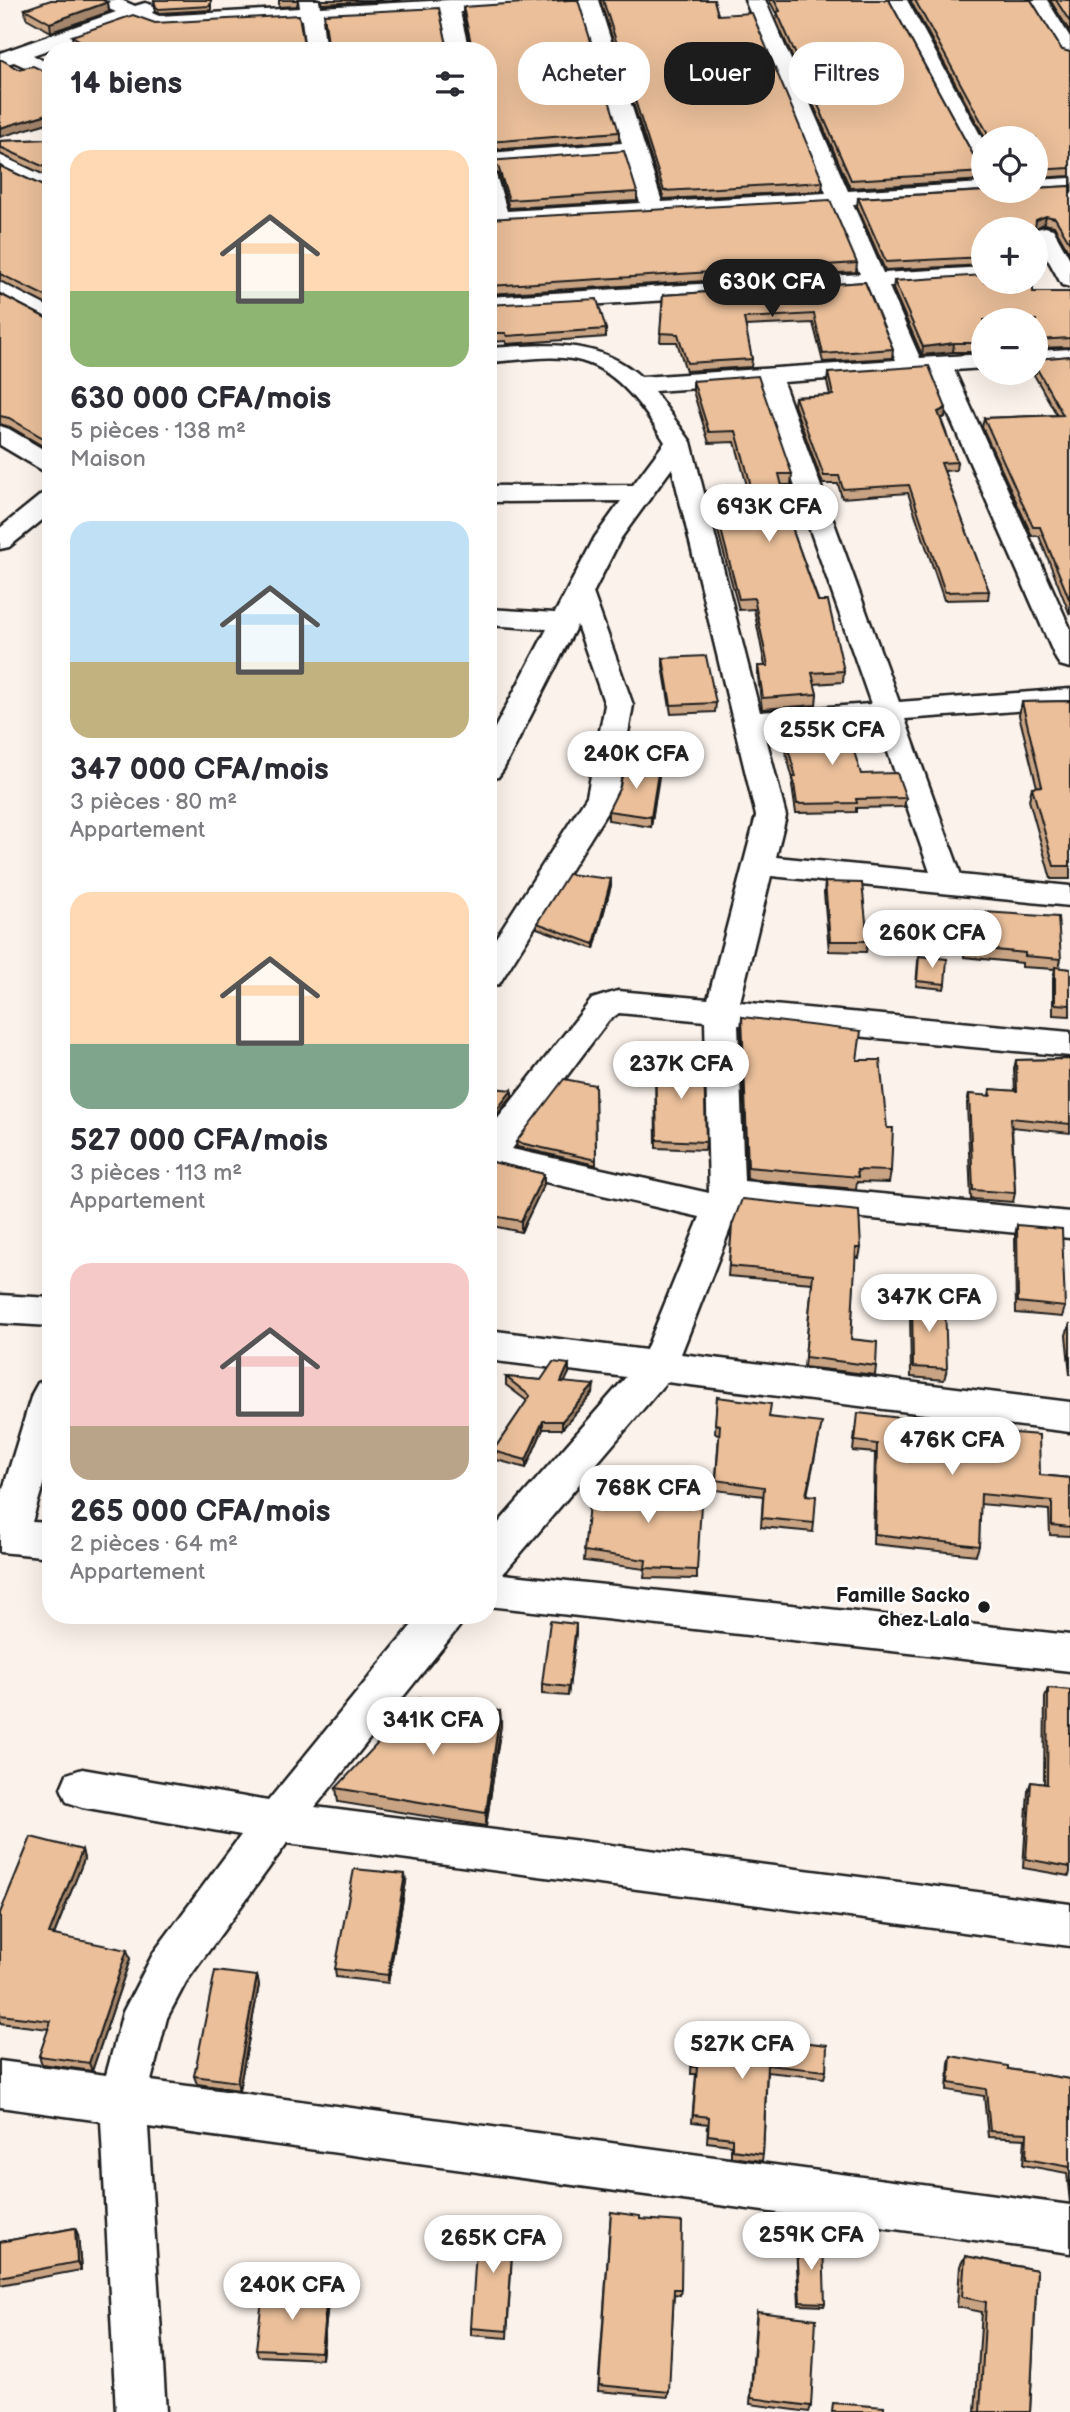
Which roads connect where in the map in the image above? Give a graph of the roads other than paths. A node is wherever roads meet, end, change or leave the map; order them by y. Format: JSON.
{"nodes":[{"id":1,"x":104,"y":0,"type":"edge"},
{"id":2,"x":172,"y":0,"type":"edge"},
{"id":3,"x":566,"y":0,"type":"edge"},
{"id":4,"x":588,"y":0,"type":"edge"},
{"id":5,"x":755,"y":0,"type":"edge"},
{"id":6,"x":897,"y":0,"type":"edge"},
{"id":7,"x":1037,"y":0,"type":"edge"},
{"id":8,"x":449,"y":6,"type":"junction"},
{"id":9,"x":310,"y":7,"type":"edge"},
{"id":10,"x":137,"y":12,"type":"junction"},
{"id":11,"x":51,"y":42,"type":"edge"},
{"id":12,"x":315,"y":42,"type":"edge"},
{"id":13,"x":457,"y":42,"type":"edge"},
{"id":14,"x":42,"y":45,"type":"edge"},
{"id":15,"x":1070,"y":53,"type":"edge"},
{"id":16,"x":8,"y":57,"type":"edge"},
{"id":17,"x":42,"y":70,"type":"edge"},
{"id":18,"x":971,"y":139,"type":"edge"},
{"id":19,"x":633,"y":149,"type":"junction"},
{"id":20,"x":497,"y":159,"type":"edge"},
{"id":21,"x":0,"y":162,"type":"edge"},
{"id":22,"x":42,"y":183,"type":"edge"},
{"id":23,"x":1070,"y":185,"type":"edge"},
{"id":24,"x":1048,"y":186,"type":"edge"},
{"id":25,"x":971,"y":191,"type":"edge"},
{"id":26,"x":837,"y":199,"type":"junction"},
{"id":27,"x":653,"y":209,"type":"junction"},
{"id":28,"x":497,"y":219,"type":"edge"},
{"id":29,"x":1048,"y":239,"type":"edge"},
{"id":30,"x":1048,"y":272,"type":"edge"},
{"id":31,"x":1068,"y":273,"type":"edge"},
{"id":32,"x":971,"y":275,"type":"edge"},
{"id":33,"x":874,"y":281,"type":"junction"},
{"id":34,"x":0,"y":289,"type":"edge"},
{"id":35,"x":497,"y":303,"type":"edge"},
{"id":36,"x":27,"y":304,"type":"junction"},
{"id":37,"x":42,"y":313,"type":"edge"},
{"id":38,"x":0,"y":317,"type":"edge"},
{"id":39,"x":497,"y":355,"type":"edge"},
{"id":40,"x":1070,"y":356,"type":"edge"},
{"id":41,"x":1048,"y":357,"type":"edge"},
{"id":42,"x":971,"y":362,"type":"edge"},
{"id":43,"x":939,"y":364,"type":"junction"},
{"id":44,"x":911,"y":366,"type":"junction"},
{"id":45,"x":769,"y":376,"type":"junction"},
{"id":46,"x":636,"y":385,"type":"junction"},
{"id":47,"x":0,"y":435,"type":"edge"},
{"id":48,"x":678,"y":442,"type":"junction"},
{"id":49,"x":42,"y":459,"type":"edge"},
{"id":50,"x":497,"y":494,"type":"edge"},
{"id":51,"x":640,"y":494,"type":"junction"},
{"id":52,"x":42,"y":507,"type":"edge"},
{"id":53,"x":0,"y":541,"type":"edge"},
{"id":54,"x":579,"y":592,"type":"junction"},
{"id":55,"x":497,"y":618,"type":"edge"},
{"id":56,"x":564,"y":622,"type":"junction"},
{"id":57,"x":1070,"y":659,"type":"edge"},
{"id":58,"x":1070,"y":698,"type":"edge"},
{"id":59,"x":888,"y":711,"type":"junction"},
{"id":60,"x":502,"y":715,"type":"edge"},
{"id":61,"x":748,"y":722,"type":"junction"},
{"id":62,"x":497,"y":735,"type":"edge"},
{"id":63,"x":758,"y":866,"type":"junction"},
{"id":64,"x":950,"y":886,"type":"junction"},
{"id":65,"x":1070,"y":896,"type":"edge"},
{"id":66,"x":497,"y":961,"type":"edge"},
{"id":67,"x":721,"y":1012,"type":"junction"},
{"id":68,"x":1070,"y":1044,"type":"edge"},
{"id":69,"x":497,"y":1144,"type":"edge"},
{"id":70,"x":497,"y":1158,"type":"edge"},
{"id":71,"x":724,"y":1200,"type":"junction"},
{"id":72,"x":1070,"y":1225,"type":"edge"},
{"id":73,"x":0,"y":1309,"type":"edge"},
{"id":74,"x":42,"y":1311,"type":"edge"},
{"id":75,"x":497,"y":1346,"type":"edge"},
{"id":76,"x":660,"y":1364,"type":"junction"},
{"id":77,"x":1070,"y":1417,"type":"edge"},
{"id":78,"x":42,"y":1421,"type":"edge"},
{"id":79,"x":4,"y":1535,"type":"edge"},
{"id":80,"x":42,"y":1540,"type":"edge"},
{"id":81,"x":497,"y":1553,"type":"edge"},
{"id":82,"x":497,"y":1590,"type":"edge"},
{"id":83,"x":438,"y":1624,"type":"edge"},
{"id":84,"x":1070,"y":1653,"type":"edge"},
{"id":85,"x":82,"y":1788,"type":"dead end"},
{"id":86,"x":277,"y":1822,"type":"junction"},
{"id":87,"x":1070,"y":1925,"type":"edge"},
{"id":88,"x":0,"y":2084,"type":"edge"},
{"id":89,"x":123,"y":2100,"type":"junction"},
{"id":90,"x":1070,"y":2229,"type":"edge"},
{"id":91,"x":141,"y":2412,"type":"edge"}],
"edges":[{"from":1,"to":10,"type":"street"},
{"from":2,"to":10,"type":"street"},
{"from":3,"to":8,"type":"street"},
{"from":4,"to":19,"type":"street"},
{"from":5,"to":26,"type":"street"},
{"from":6,"to":18,"type":"street"},
{"from":7,"to":15,"type":"street"},
{"from":8,"to":9,"type":"street"},
{"from":8,"to":13,"type":"street"},
{"from":9,"to":10,"type":"street"},
{"from":9,"to":12,"type":"street"},
{"from":10,"to":11,"type":"street"},
{"from":14,"to":16,"type":"street"},
{"from":16,"to":17,"type":"street"},
{"from":19,"to":20,"type":"street"},
{"from":19,"to":27,"type":"street"},
{"from":21,"to":22,"type":"street"},
{"from":23,"to":24,"type":"street"},
{"from":25,"to":26,"type":"street"},
{"from":26,"to":27,"type":"street"},
{"from":26,"to":33,"type":"street"},
{"from":27,"to":28,"type":"street"},
{"from":29,"to":31,"type":"street"},
{"from":30,"to":31,"type":"street"},
{"from":32,"to":33,"type":"street"},
{"from":33,"to":35,"type":"street"},
{"from":33,"to":44,"type":"street"},
{"from":34,"to":36,"type":"street"},
{"from":36,"to":37,"type":"street"},
{"from":36,"to":38,"type":"street"},
{"from":39,"to":46,"type":"street"},
{"from":40,"to":41,"type":"street"},
{"from":42,"to":43,"type":"street"},
{"from":43,"to":44,"type":"street"},
{"from":43,"to":57,"type":"street"},
{"from":44,"to":45,"type":"street"},
{"from":45,"to":46,"type":"street"},
{"from":45,"to":59,"type":"street"},
{"from":46,"to":48,"type":"street"},
{"from":47,"to":49,"type":"street"},
{"from":48,"to":51,"type":"street"},
{"from":48,"to":61,"type":"street"},
{"from":50,"to":51,"type":"street"},
{"from":51,"to":54,"type":"street"},
{"from":52,"to":53,"type":"street"},
{"from":54,"to":56,"type":"street"},
{"from":54,"to":66,"type":"street"},
{"from":55,"to":56,"type":"street"},
{"from":56,"to":60,"type":"street"},
{"from":58,"to":59,"type":"street"},
{"from":59,"to":61,"type":"street"},
{"from":59,"to":64,"type":"street"},
{"from":60,"to":62,"type":"street"},
{"from":61,"to":63,"type":"street"},
{"from":63,"to":64,"type":"street"},
{"from":63,"to":67,"type":"street"},
{"from":64,"to":65,"type":"street"},
{"from":67,"to":68,"type":"street"},
{"from":67,"to":69,"type":"street"},
{"from":67,"to":71,"type":"street"},
{"from":70,"to":71,"type":"street"},
{"from":71,"to":72,"type":"street"},
{"from":71,"to":76,"type":"street"},
{"from":73,"to":74,"type":"street"},
{"from":75,"to":76,"type":"street"},
{"from":76,"to":77,"type":"street"},
{"from":76,"to":81,"type":"street"},
{"from":78,"to":79,"type":"street"},
{"from":79,"to":80,"type":"street"},
{"from":82,"to":84,"type":"street"},
{"from":83,"to":86,"type":"street"},
{"from":85,"to":86,"type":"street"},
{"from":86,"to":87,"type":"street"},
{"from":86,"to":89,"type":"street"},
{"from":88,"to":89,"type":"street"},
{"from":89,"to":90,"type":"street"},
{"from":89,"to":91,"type":"street"}]}
